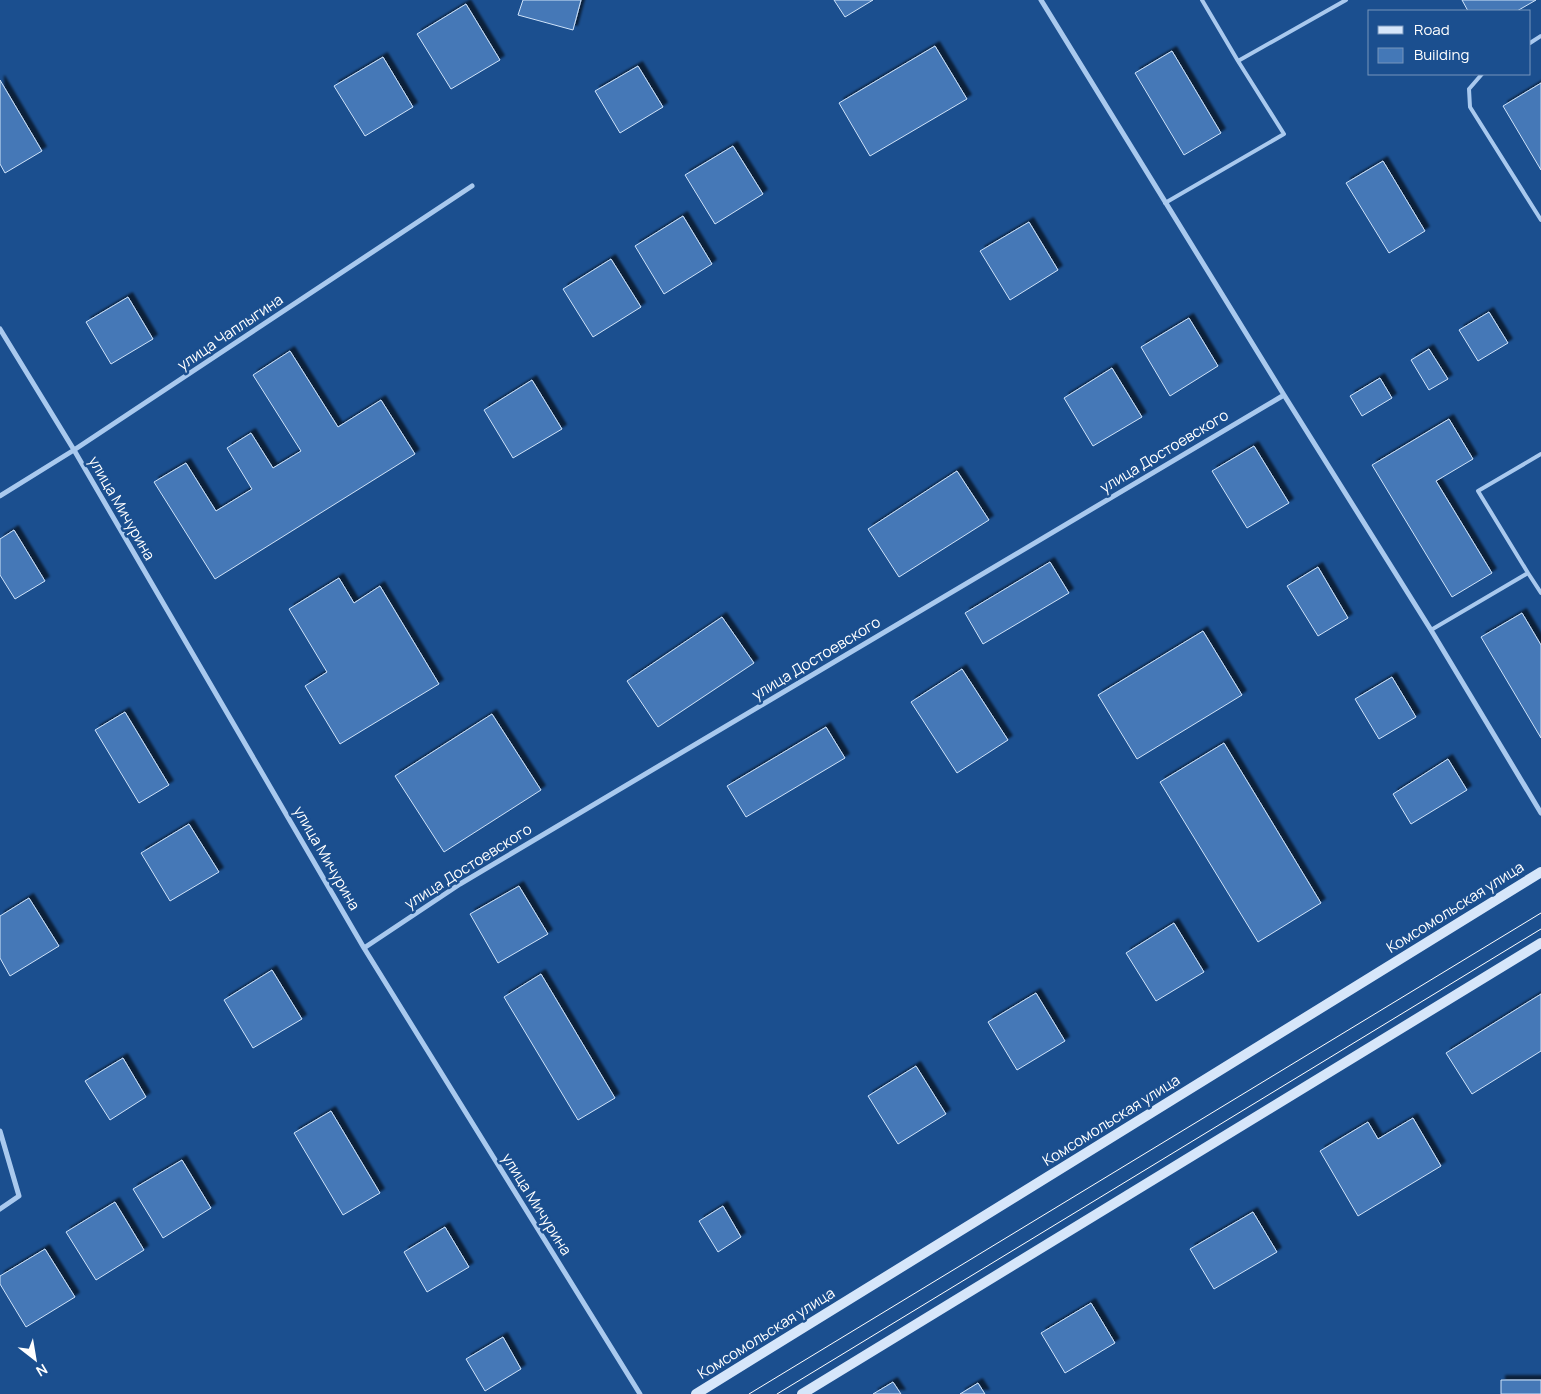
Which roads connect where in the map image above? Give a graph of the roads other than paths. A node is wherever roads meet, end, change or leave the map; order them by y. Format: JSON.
{"nodes":[{"id":1,"x":1041,"y":0,"type":"edge"},
{"id":2,"x":1202,"y":0,"type":"edge"},
{"id":3,"x":1346,"y":0,"type":"edge"},
{"id":4,"x":1238,"y":61,"type":"junction"},
{"id":5,"x":1481,"y":75,"type":"edge"},
{"id":6,"x":472,"y":186,"type":"dead end"},
{"id":7,"x":1166,"y":203,"type":"junction"},
{"id":8,"x":1541,"y":220,"type":"edge"},
{"id":9,"x":0,"y":330,"type":"edge"},
{"id":10,"x":1284,"y":395,"type":"junction"},
{"id":11,"x":74,"y":450,"type":"junction"},
{"id":12,"x":1541,"y":454,"type":"edge"},
{"id":13,"x":0,"y":496,"type":"edge"},
{"id":14,"x":1528,"y":573,"type":"junction"},
{"id":15,"x":1541,"y":593,"type":"edge"},
{"id":16,"x":1431,"y":630,"type":"junction"},
{"id":17,"x":1541,"y":813,"type":"edge"},
{"id":18,"x":1541,"y":872,"type":"edge"},
{"id":19,"x":1541,"y":943,"type":"edge"},
{"id":20,"x":364,"y":948,"type":"junction"},
{"id":21,"x":0,"y":1131,"type":"edge"},
{"id":22,"x":0,"y":1209,"type":"edge"},
{"id":23,"x":640,"y":1394,"type":"edge"},
{"id":24,"x":696,"y":1394,"type":"edge"},
{"id":25,"x":802,"y":1394,"type":"edge"}],
"edges":[{"from":1,"to":7,"type":"street"},
{"from":2,"to":4,"type":"lane"},
{"from":3,"to":4,"type":"lane"},
{"from":4,"to":7,"type":"lane"},
{"from":5,"to":8,"type":"lane"},
{"from":6,"to":11,"type":"street","name":"улица Чаплыгина"},
{"from":7,"to":10,"type":"street"},
{"from":9,"to":11,"type":"street","name":"улица Мичурина"},
{"from":10,"to":16,"type":"street"},
{"from":10,"to":20,"type":"street","name":"улица Достоевского"},
{"from":11,"to":13,"type":"street","name":"улица Чаплыгина"},
{"from":11,"to":20,"type":"street","name":"улица Мичурина"},
{"from":12,"to":14,"type":"lane"},
{"from":14,"to":15,"type":"lane"},
{"from":14,"to":16,"type":"lane"},
{"from":16,"to":17,"type":"street"},
{"from":18,"to":24,"type":"main road","name":"Комсомольская улица"},
{"from":19,"to":25,"type":"main road"},
{"from":20,"to":23,"type":"street","name":"улица Мичурина"},
{"from":21,"to":22,"type":"street"}]}
